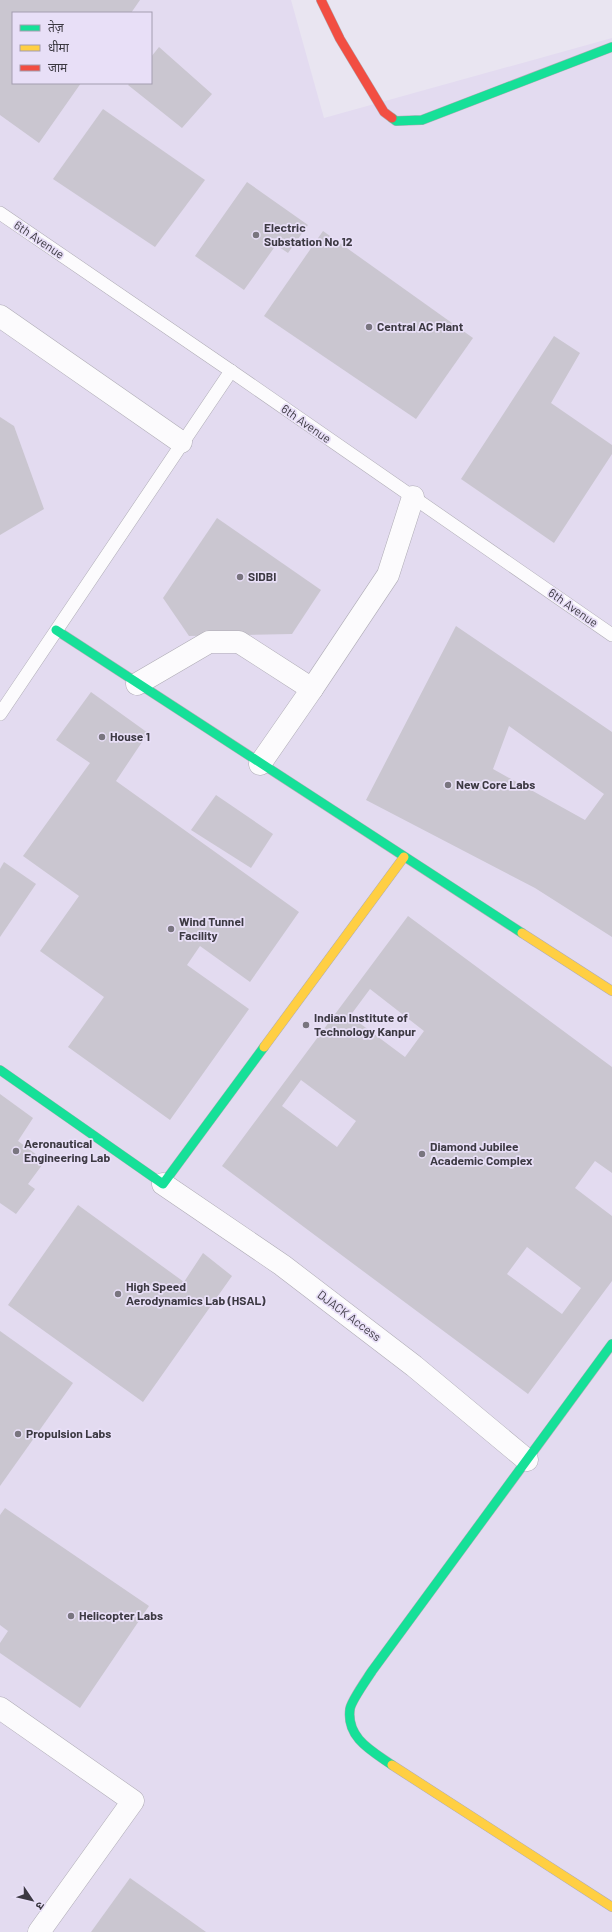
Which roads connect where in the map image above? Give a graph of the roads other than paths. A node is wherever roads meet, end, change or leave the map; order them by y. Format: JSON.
{"nodes":[{"id":1,"x":321,"y":0,"type":"edge"},
{"id":2,"x":612,"y":47,"type":"edge"},
{"id":3,"x":1,"y":217,"type":"edge"},
{"id":4,"x":0,"y":316,"type":"edge"},
{"id":5,"x":231,"y":371,"type":"junction"},
{"id":6,"x":181,"y":442,"type":"junction"},
{"id":7,"x":413,"y":497,"type":"junction"},
{"id":8,"x":56,"y":630,"type":"junction"},
{"id":9,"x":612,"y":635,"type":"edge"},
{"id":10,"x":136,"y":684,"type":"junction"},
{"id":11,"x":312,"y":689,"type":"junction"},
{"id":12,"x":0,"y":714,"type":"edge"},
{"id":13,"x":260,"y":764,"type":"junction"},
{"id":14,"x":404,"y":857,"type":"junction"},
{"id":15,"x":612,"y":991,"type":"edge"},
{"id":16,"x":0,"y":1070,"type":"edge"},
{"id":17,"x":163,"y":1184,"type":"junction"},
{"id":18,"x":612,"y":1344,"type":"edge"},
{"id":19,"x":527,"y":1460,"type":"junction"},
{"id":20,"x":0,"y":1708,"type":"edge"},
{"id":21,"x":612,"y":1907,"type":"edge"},
{"id":22,"x":40,"y":1932,"type":"edge"}],
"edges":[{"from":1,"to":2,"type":"street"},
{"from":3,"to":5,"type":"lane","name":"6th Avenue"},
{"from":4,"to":6,"type":"street"},
{"from":5,"to":6,"type":"lane"},
{"from":5,"to":7,"type":"lane","name":"6th Avenue"},
{"from":6,"to":8,"type":"lane"},
{"from":7,"to":9,"type":"lane","name":"6th Avenue"},
{"from":7,"to":11,"type":"street"},
{"from":8,"to":10,"type":"street"},
{"from":8,"to":12,"type":"lane"},
{"from":10,"to":11,"type":"street"},
{"from":10,"to":13,"type":"street"},
{"from":11,"to":13,"type":"street"},
{"from":13,"to":14,"type":"street"},
{"from":14,"to":15,"type":"street"},
{"from":14,"to":17,"type":"street"},
{"from":16,"to":17,"type":"street"},
{"from":17,"to":19,"type":"street","name":"DJACK Access"},
{"from":18,"to":19,"type":"street"},
{"from":19,"to":21,"type":"street"},
{"from":20,"to":22,"type":"street"}]}
